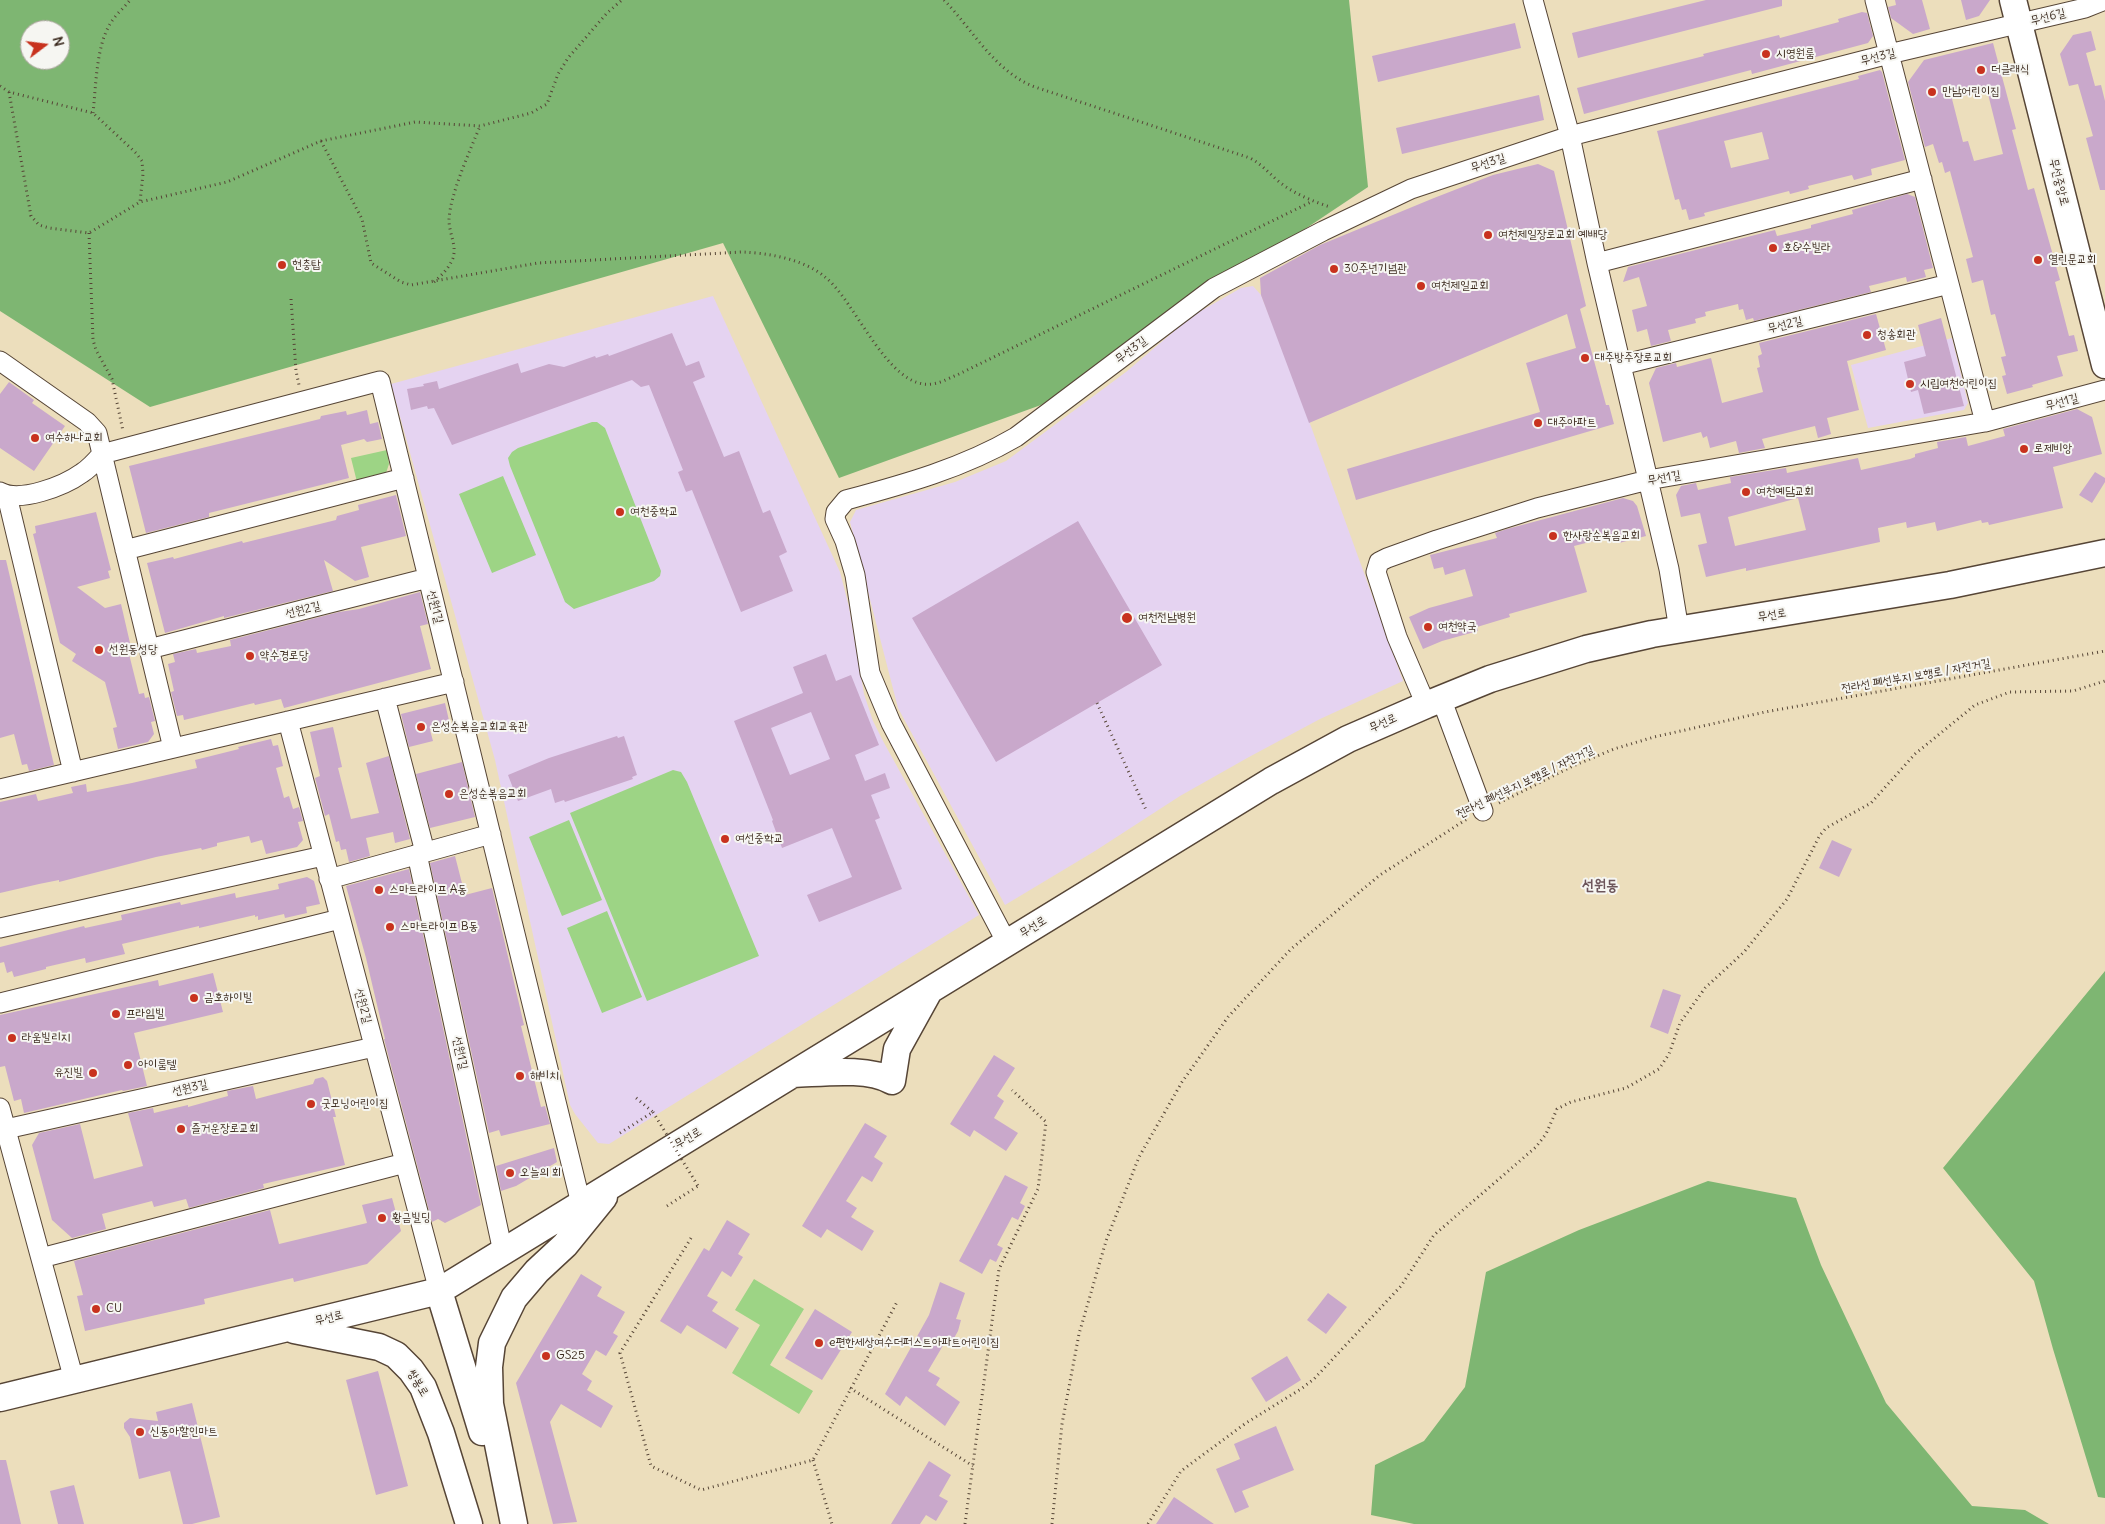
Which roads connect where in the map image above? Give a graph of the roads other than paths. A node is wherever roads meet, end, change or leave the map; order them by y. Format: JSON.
{"nodes":[{"id":1,"x":1533,"y":0,"type":"edge"},
{"id":2,"x":1875,"y":0,"type":"edge"},
{"id":3,"x":2105,"y":0,"type":"edge"},
{"id":4,"x":2016,"y":12,"type":"edge"},
{"id":5,"x":1889,"y":54,"type":"junction"},
{"id":6,"x":1570,"y":136,"type":"junction"},
{"id":7,"x":1922,"y":179,"type":"junction"},
{"id":8,"x":1597,"y":263,"type":"junction"},
{"id":9,"x":1949,"y":284,"type":"junction"},
{"id":10,"x":0,"y":361,"type":"edge"},
{"id":11,"x":1621,"y":365,"type":"junction"},
{"id":12,"x":2105,"y":365,"type":"edge"},
{"id":13,"x":2105,"y":390,"type":"edge"},
{"id":14,"x":1986,"y":422,"type":"junction"},
{"id":15,"x":102,"y":454,"type":"junction"},
{"id":16,"x":404,"y":478,"type":"junction"},
{"id":17,"x":1648,"y":480,"type":"junction"},
{"id":18,"x":4,"y":494,"type":"edge"},
{"id":19,"x":125,"y":550,"type":"junction"},
{"id":20,"x":2105,"y":553,"type":"edge"},
{"id":21,"x":428,"y":578,"type":"junction"},
{"id":22,"x":1679,"y":630,"type":"junction"},
{"id":23,"x":149,"y":649,"type":"junction"},
{"id":24,"x":454,"y":682,"type":"junction"},
{"id":25,"x":385,"y":698,"type":"junction"},
{"id":26,"x":1434,"y":701,"type":"junction"},
{"id":27,"x":288,"y":721,"type":"junction"},
{"id":28,"x":173,"y":748,"type":"junction"},
{"id":29,"x":73,"y":772,"type":"junction"},
{"id":30,"x":0,"y":789,"type":"edge"},
{"id":31,"x":1483,"y":811,"type":"road end"},
{"id":32,"x":491,"y":834,"type":"junction"},
{"id":33,"x":421,"y":853,"type":"junction"},
{"id":34,"x":324,"y":856,"type":"junction"},
{"id":35,"x":330,"y":879,"type":"junction"},
{"id":36,"x":340,"y":919,"type":"junction"},
{"id":37,"x":0,"y":928,"type":"edge"},
{"id":38,"x":1007,"y":943,"type":"junction"},
{"id":39,"x":930,"y":990,"type":"junction"},
{"id":40,"x":0,"y":1002,"type":"edge"},
{"id":41,"x":374,"y":1047,"type":"junction"},
{"id":42,"x":794,"y":1074,"type":"junction"},
{"id":43,"x":0,"y":1108,"type":"edge"},
{"id":44,"x":6,"y":1129,"type":"junction"},
{"id":45,"x":404,"y":1162,"type":"junction"},
{"id":46,"x":617,"y":1182,"type":"junction"},
{"id":47,"x":581,"y":1204,"type":"junction"},
{"id":48,"x":503,"y":1252,"type":"junction"},
{"id":49,"x":41,"y":1258,"type":"junction"},
{"id":50,"x":439,"y":1291,"type":"junction"},
{"id":51,"x":286,"y":1328,"type":"junction"},
{"id":52,"x":74,"y":1380,"type":"junction"},
{"id":53,"x":0,"y":1398,"type":"edge"},
{"id":54,"x":469,"y":1524,"type":"edge"},
{"id":55,"x":510,"y":1524,"type":"edge"},
{"id":56,"x":514,"y":1524,"type":"edge"}],
"edges":[{"from":1,"to":6,"type":"street"},
{"from":2,"to":5,"type":"street"},
{"from":3,"to":4,"type":"street","name":"무선6길"},
{"from":4,"to":5,"type":"street","name":"무선3길"},
{"from":4,"to":12,"type":"street","name":"무선중앙로"},
{"from":5,"to":6,"type":"street","name":"무선3길"},
{"from":5,"to":7,"type":"street"},
{"from":6,"to":8,"type":"street"},
{"from":6,"to":38,"type":"street","name":"무선3길"},
{"from":7,"to":8,"type":"street"},
{"from":7,"to":9,"type":"street"},
{"from":8,"to":11,"type":"street"},
{"from":9,"to":11,"type":"street","name":"무선2길"},
{"from":9,"to":14,"type":"street"},
{"from":10,"to":15,"type":"street"},
{"from":11,"to":17,"type":"street"},
{"from":13,"to":14,"type":"street","name":"무선1길"},
{"from":14,"to":17,"type":"street","name":"무선1길"},
{"from":15,"to":16,"type":"street","name":"선원1길"},
{"from":15,"to":18,"type":"street"},
{"from":15,"to":19,"type":"street"},
{"from":16,"to":19,"type":"street"},
{"from":16,"to":21,"type":"street","name":"선원1길"},
{"from":17,"to":22,"type":"street"},
{"from":17,"to":26,"type":"street","name":"무선1길"},
{"from":18,"to":29,"type":"street"},
{"from":19,"to":23,"type":"street"},
{"from":20,"to":22,"type":"street","name":"무선로"},
{"from":21,"to":23,"type":"street","name":"선원2길"},
{"from":21,"to":24,"type":"street","name":"선원1길"},
{"from":22,"to":26,"type":"street","name":"무선로"},
{"from":23,"to":28,"type":"street"},
{"from":24,"to":25,"type":"street"},
{"from":24,"to":32,"type":"street","name":"선원1길"},
{"from":25,"to":27,"type":"street"},
{"from":25,"to":33,"type":"street","name":"선원1길"},
{"from":26,"to":31,"type":"street"},
{"from":26,"to":38,"type":"street","name":"무선로"},
{"from":27,"to":28,"type":"street"},
{"from":27,"to":34,"type":"street","name":"선원2길"},
{"from":28,"to":29,"type":"street"},
{"from":29,"to":30,"type":"street"},
{"from":32,"to":33,"type":"street"},
{"from":32,"to":47,"type":"street","name":"선원1길"},
{"from":33,"to":35,"type":"street"},
{"from":33,"to":48,"type":"street","name":"선원1길"},
{"from":34,"to":35,"type":"street","name":"선원2길"},
{"from":34,"to":37,"type":"street"},
{"from":35,"to":36,"type":"street","name":"선원2길"},
{"from":36,"to":40,"type":"street"},
{"from":36,"to":41,"type":"street","name":"선원2길"},
{"from":38,"to":39,"type":"street","name":"무선로"},
{"from":39,"to":42,"type":"street","name":"무선로"},
{"from":39,"to":42,"type":"street"},
{"from":41,"to":44,"type":"street","name":"선원3길"},
{"from":41,"to":45,"type":"street","name":"선원2길"},
{"from":42,"to":46,"type":"street","name":"무선로"},
{"from":43,"to":44,"type":"street"},
{"from":44,"to":49,"type":"street"},
{"from":45,"to":49,"type":"street"},
{"from":45,"to":50,"type":"street","name":"선원2길"},
{"from":46,"to":47,"type":"street","name":"무선로"},
{"from":46,"to":56,"type":"street"},
{"from":47,"to":48,"type":"street","name":"무선로"},
{"from":48,"to":50,"type":"street","name":"무선로"},
{"from":49,"to":52,"type":"street"},
{"from":50,"to":51,"type":"street","name":"무선로"},
{"from":50,"to":55,"type":"street"},
{"from":51,"to":52,"type":"street","name":"무선로"},
{"from":51,"to":54,"type":"street","name":"쌍봉로"},
{"from":52,"to":53,"type":"street","name":"무선로"}]}
